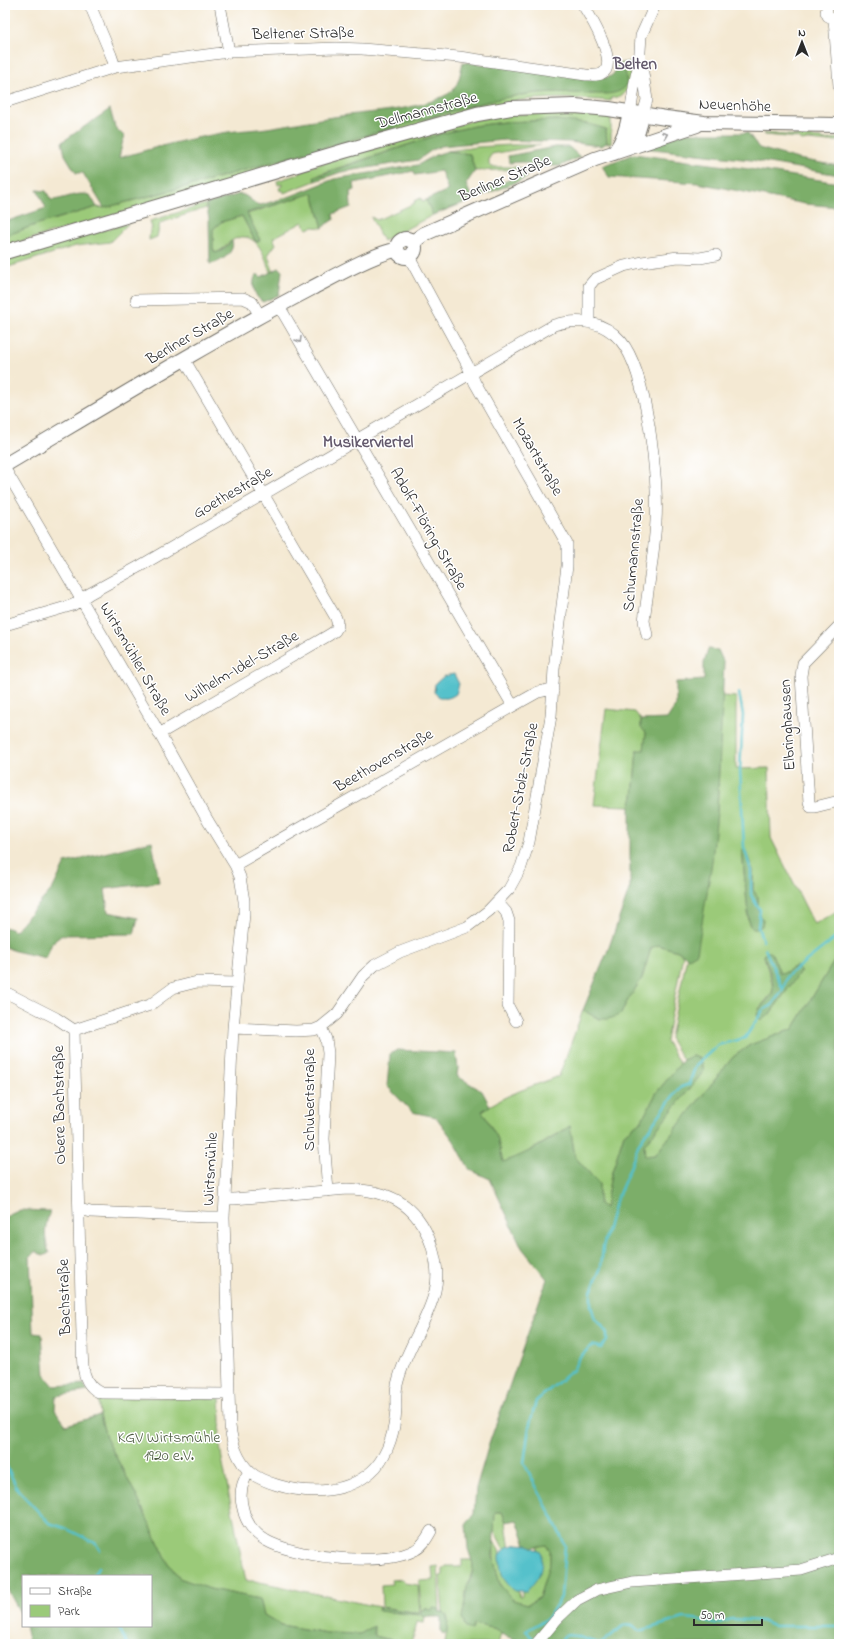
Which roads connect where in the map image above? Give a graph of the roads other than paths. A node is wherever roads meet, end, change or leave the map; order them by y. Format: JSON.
{"nodes":[{"id":1,"x":90,"y":5,"type":"edge"},
{"id":2,"x":220,"y":5,"type":"edge"},
{"id":3,"x":583,"y":5,"type":"edge"},
{"id":4,"x":655,"y":5,"type":"edge"},
{"id":5,"x":828,"y":5,"type":"edge"},
{"id":6,"x":836,"y":19,"type":"edge"},
{"id":7,"x":229,"y":52,"type":"junction"},
{"id":8,"x":115,"y":67,"type":"junction"},
{"id":9,"x":839,"y":86,"type":"edge"},
{"id":10,"x":5,"y":102,"type":"edge"},
{"id":11,"x":637,"y":113,"type":"junction"},
{"id":12,"x":704,"y":122,"type":"junction"},
{"id":13,"x":839,"y":125,"type":"edge"},
{"id":14,"x":628,"y":148,"type":"junction"},
{"id":15,"x":614,"y":153,"type":"junction"},
{"id":16,"x":413,"y":242,"type":"junction"},
{"id":17,"x":397,"y":250,"type":"junction"},
{"id":18,"x":5,"y":252,"type":"edge"},
{"id":19,"x":716,"y":255,"type":"dead end"},
{"id":20,"x":409,"y":257,"type":"junction"},
{"id":21,"x":136,"y":300,"type":"dead end"},
{"id":22,"x":279,"y":306,"type":"junction"},
{"id":23,"x":260,"y":316,"type":"junction"},
{"id":24,"x":589,"y":322,"type":"junction"},
{"id":25,"x":184,"y":359,"type":"junction"},
{"id":26,"x":471,"y":374,"type":"junction"},
{"id":27,"x":357,"y":439,"type":"junction"},
{"id":28,"x":5,"y":465,"type":"edge"},
{"id":29,"x":5,"y":469,"type":"edge"},
{"id":30,"x":263,"y":494,"type":"junction"},
{"id":31,"x":81,"y":598,"type":"junction"},
{"id":32,"x":5,"y":625,"type":"edge"},
{"id":33,"x":839,"y":626,"type":"edge"},
{"id":34,"x":647,"y":635,"type":"dead end"},
{"id":35,"x":553,"y":689,"type":"junction"},
{"id":36,"x":513,"y":706,"type":"junction"},
{"id":37,"x":159,"y":734,"type":"junction"},
{"id":38,"x":839,"y":801,"type":"edge"},
{"id":39,"x":235,"y":865,"type":"junction"},
{"id":40,"x":498,"y":903,"type":"junction"},
{"id":41,"x":237,"y":983,"type":"junction"},
{"id":42,"x":5,"y":992,"type":"edge"},
{"id":43,"x":516,"y":1021,"type":"dead end"},
{"id":44,"x":321,"y":1027,"type":"junction"},
{"id":45,"x":233,"y":1028,"type":"junction"},
{"id":46,"x":74,"y":1030,"type":"junction"},
{"id":47,"x":328,"y":1190,"type":"junction"},
{"id":48,"x":225,"y":1199,"type":"junction"},
{"id":49,"x":79,"y":1209,"type":"junction"},
{"id":50,"x":224,"y":1217,"type":"junction"},
{"id":51,"x":230,"y":1394,"type":"junction"},
{"id":52,"x":249,"y":1472,"type":"junction"},
{"id":53,"x":431,"y":1531,"type":"dead end"},
{"id":54,"x":839,"y":1558,"type":"edge"},
{"id":55,"x":536,"y":1644,"type":"edge"}],
"edges":[{"from":1,"to":8,"type":"street"},
{"from":2,"to":7,"type":"street"},
{"from":3,"to":7,"type":"street","name":"Beltener Straße"},
{"from":4,"to":11,"type":"street"},
{"from":5,"to":6,"type":"street"},
{"from":6,"to":9,"type":"street"},
{"from":7,"to":8,"type":"street","name":"Beltener Straße"},
{"from":8,"to":10,"type":"street","name":"Beltener Straße"},
{"from":11,"to":12,"type":"main road","name":"Neuenhöhe"},
{"from":11,"to":14,"type":"main road"},
{"from":11,"to":15,"type":"main road"},
{"from":11,"to":18,"type":"main road","name":"Dellmannstraße"},
{"from":12,"to":13,"type":"main road","name":"Neuenhöhe"},
{"from":14,"to":12,"type":"main road","name":"Berliner Straße","one_way":true},
{"from":14,"to":15,"type":"main road","name":"Berliner Straße"},
{"from":15,"to":16,"type":"main road","name":"Berliner Straße"},
{"from":16,"to":17,"type":"main road","name":"Berliner Straße"},
{"from":16,"to":20,"type":"main road"},
{"from":17,"to":20,"type":"main road"},
{"from":17,"to":22,"type":"main road","name":"Berliner Straße"},
{"from":19,"to":24,"type":"street"},
{"from":20,"to":26,"type":"street","name":"Mozartstraße"},
{"from":21,"to":23,"type":"street"},
{"from":22,"to":23,"type":"main road","name":"Berliner Straße"},
{"from":22,"to":27,"type":"street","name":"Adolf-Flöring-Straße","one_way":true},
{"from":23,"to":25,"type":"main road","name":"Berliner Straße"},
{"from":24,"to":26,"type":"street","name":"Schumannstraße"},
{"from":24,"to":34,"type":"street","name":"Schumannstraße"},
{"from":25,"to":28,"type":"main road","name":"Berliner Straße"},
{"from":25,"to":30,"type":"street"},
{"from":26,"to":27,"type":"street","name":"Goethestraße"},
{"from":26,"to":35,"type":"street","name":"Mozartstraße"},
{"from":27,"to":30,"type":"street","name":"Goethestraße"},
{"from":27,"to":36,"type":"street","name":"Adolf-Flöring-Straße"},
{"from":29,"to":31,"type":"street","name":"Wirtsmühler Straße"},
{"from":30,"to":31,"type":"street","name":"Goethestraße"},
{"from":30,"to":37,"type":"street","name":"Wilhelm-Idel-Straße"},
{"from":31,"to":32,"type":"street","name":"Goethestraße"},
{"from":31,"to":37,"type":"street","name":"Wirtsmühler Straße"},
{"from":33,"to":38,"type":"street","name":"Elbringhausen"},
{"from":35,"to":36,"type":"street","name":"Beethovenstraße"},
{"from":35,"to":40,"type":"street","name":"Robert-Stolz-Straße"},
{"from":36,"to":39,"type":"street","name":"Beethovenstraße"},
{"from":37,"to":39,"type":"street","name":"Wirtsmühler Straße"},
{"from":39,"to":41,"type":"street","name":"Wirtsmühle"},
{"from":40,"to":43,"type":"street"},
{"from":40,"to":44,"type":"street","name":"Robert-Stolz-Straße"},
{"from":41,"to":45,"type":"street","name":"Wirtsmühle"},
{"from":41,"to":46,"type":"street","name":"Obere Bachstraße"},
{"from":42,"to":46,"type":"street"},
{"from":44,"to":45,"type":"street","name":"Schubertstraße"},
{"from":44,"to":47,"type":"street","name":"Schubertstraße"},
{"from":45,"to":48,"type":"street","name":"Wirtsmühle"},
{"from":46,"to":49,"type":"street","name":"Obere Bachstraße"},
{"from":47,"to":48,"type":"street"},
{"from":47,"to":52,"type":"street"},
{"from":48,"to":50,"type":"street","name":"Wirtsmühle"},
{"from":49,"to":50,"type":"street"},
{"from":49,"to":51,"type":"street","name":"Bachstraße"},
{"from":50,"to":51,"type":"street","name":"Wirtsmühle"},
{"from":51,"to":52,"type":"street","name":"Wirtsmühle"},
{"from":52,"to":53,"type":"street"},
{"from":54,"to":55,"type":"street"}]}
